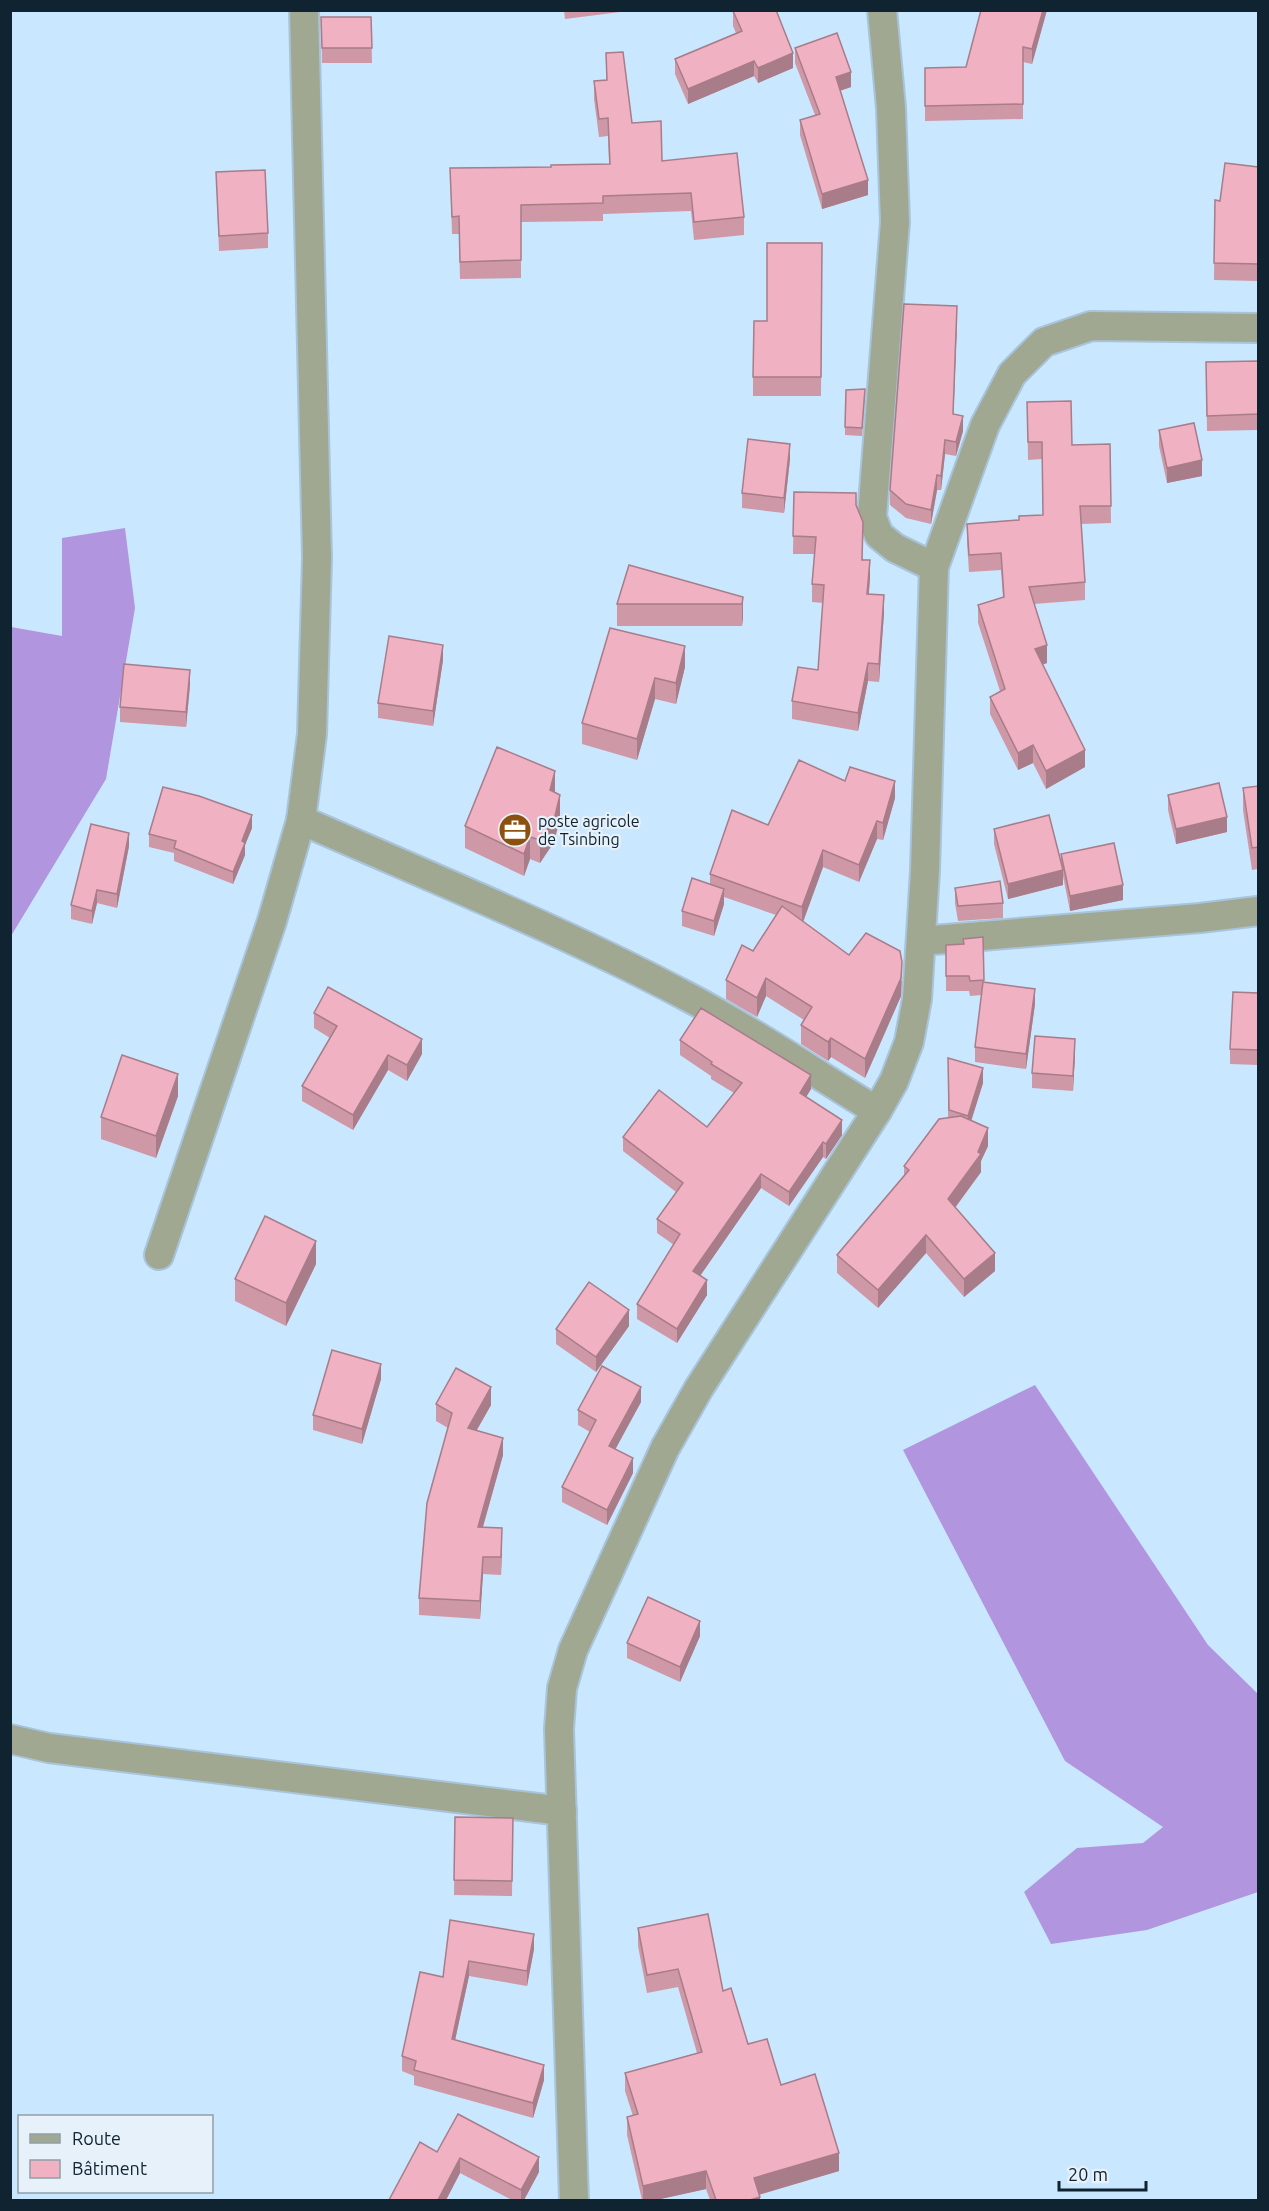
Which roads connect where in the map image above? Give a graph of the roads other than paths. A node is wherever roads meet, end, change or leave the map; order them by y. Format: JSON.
{"nodes":[{"id":1,"x":304,"y":10,"type":"edge"},
{"id":2,"x":882,"y":10,"type":"edge"},
{"id":3,"x":1258,"y":328,"type":"edge"},
{"id":4,"x":934,"y":567,"type":"junction"},
{"id":5,"x":302,"y":820,"type":"junction"},
{"id":6,"x":1258,"y":911,"type":"edge"},
{"id":7,"x":921,"y":941,"type":"junction"},
{"id":8,"x":877,"y":1112,"type":"junction"},
{"id":9,"x":159,"y":1255,"type":"dead end"},
{"id":10,"x":10,"y":1739,"type":"edge"},
{"id":11,"x":561,"y":1811,"type":"junction"},
{"id":12,"x":574,"y":2200,"type":"edge"}],
"edges":[{"from":1,"to":5,"type":"street"},
{"from":2,"to":4,"type":"street"},
{"from":3,"to":4,"type":"street"},
{"from":4,"to":7,"type":"street"},
{"from":5,"to":8,"type":"street"},
{"from":5,"to":9,"type":"street"},
{"from":6,"to":7,"type":"street"},
{"from":7,"to":8,"type":"street"},
{"from":8,"to":11,"type":"street"},
{"from":10,"to":11,"type":"street"},
{"from":11,"to":12,"type":"street"}]}
